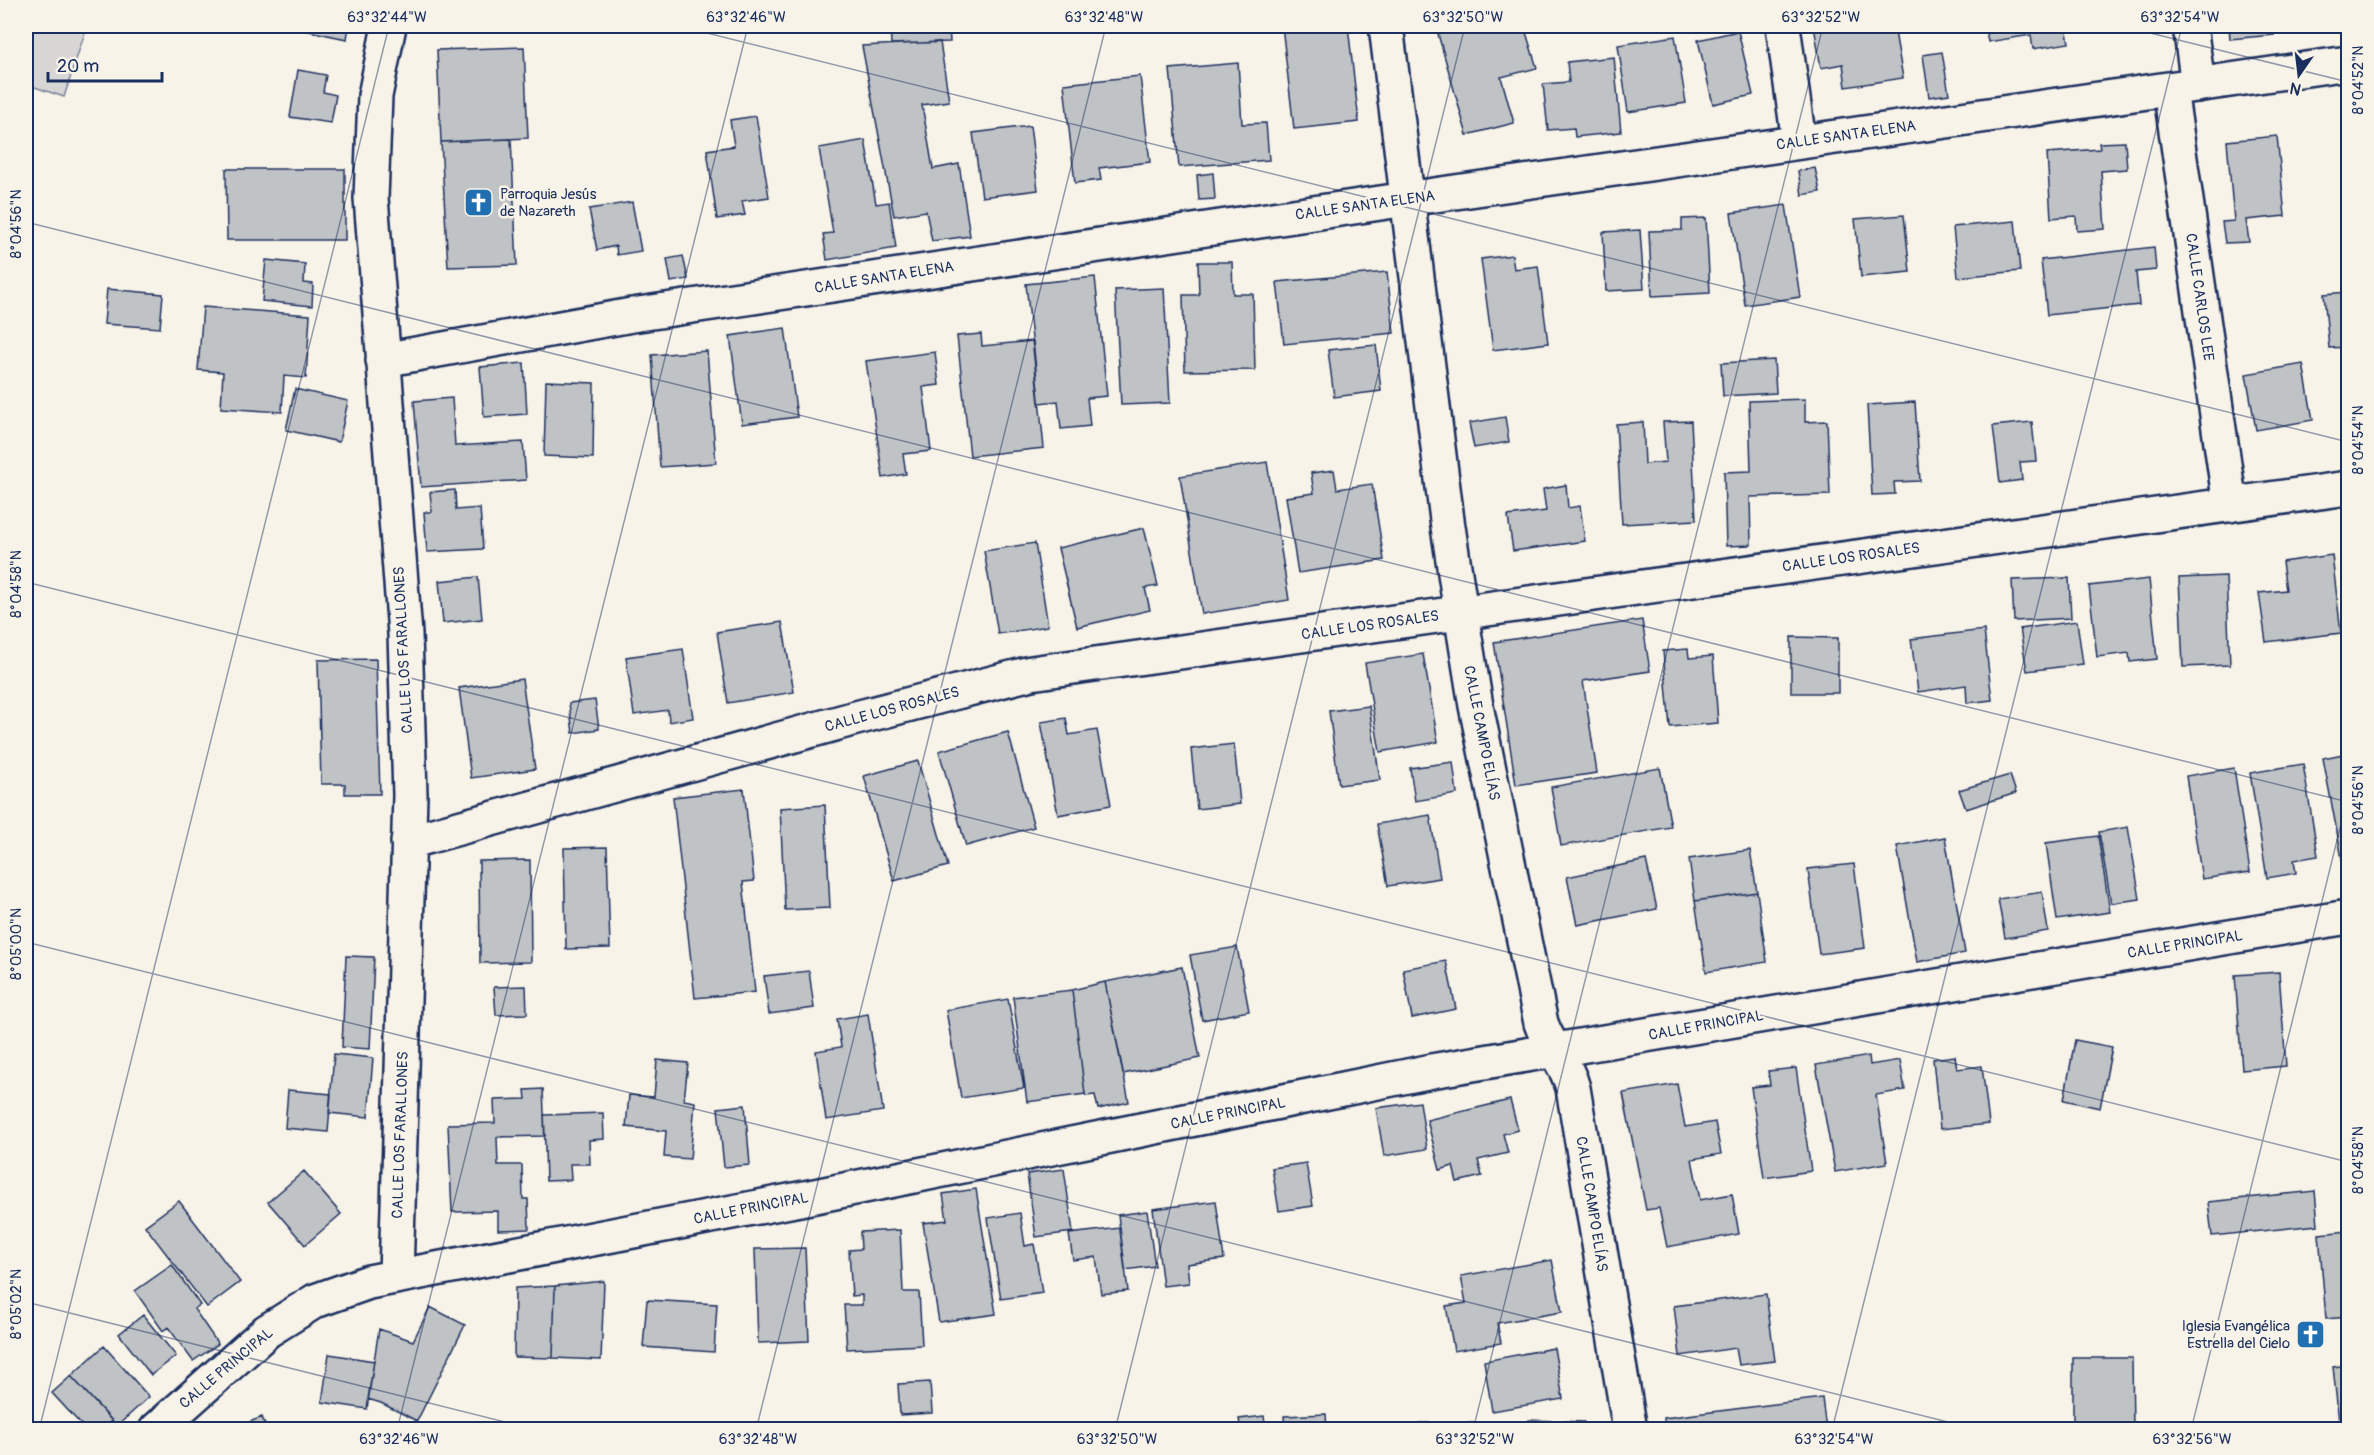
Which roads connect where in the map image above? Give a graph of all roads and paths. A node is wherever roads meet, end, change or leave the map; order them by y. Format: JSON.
{"nodes":[{"id":1,"x":389,"y":26,"type":"edge"},
{"id":2,"x":1386,"y":26,"type":"edge"},
{"id":3,"x":1784,"y":26,"type":"edge"},
{"id":4,"x":2190,"y":26,"type":"edge"},
{"id":5,"x":2349,"y":63,"type":"edge"},
{"id":6,"x":2184,"y":87,"type":"junction"},
{"id":7,"x":1799,"y":142,"type":"junction"},
{"id":8,"x":1407,"y":199,"type":"junction"},
{"id":9,"x":383,"y":360,"type":"junction"},
{"id":10,"x":2349,"y":488,"type":"edge"},
{"id":11,"x":2230,"y":505,"type":"junction"},
{"id":12,"x":1461,"y":613,"type":"junction"},
{"id":13,"x":408,"y":842,"type":"junction"},
{"id":14,"x":2349,"y":917,"type":"edge"},
{"id":15,"x":1554,"y":1050,"type":"junction"},
{"id":16,"x":396,"y":1276,"type":"junction"},
{"id":17,"x":156,"y":1430,"type":"edge"},
{"id":18,"x":1630,"y":1430,"type":"edge"}],
"edges":[{"from":1,"to":9,"type":"street","name":"CALLE LOS FARALLONES"},
{"from":2,"to":8,"type":"street","name":"CALLE CAMPO ELÍAS"},
{"from":3,"to":7,"type":"street"},
{"from":4,"to":6,"type":"street","name":"CALLE CARLOS LEE"},
{"from":5,"to":6,"type":"street","name":"CALLE SANTA ELENA"},
{"from":6,"to":7,"type":"street","name":"CALLE SANTA ELENA"},
{"from":6,"to":11,"type":"street","name":"CALLE CARLOS LEE"},
{"from":7,"to":8,"type":"street","name":"CALLE SANTA ELENA"},
{"from":8,"to":9,"type":"street","name":"CALLE SANTA ELENA"},
{"from":8,"to":12,"type":"street","name":"CALLE CAMPO ELÍAS"},
{"from":9,"to":13,"type":"street","name":"CALLE LOS FARALLONES"},
{"from":10,"to":11,"type":"street","name":"CALLE LOS ROSALES"},
{"from":11,"to":12,"type":"street","name":"CALLE LOS ROSALES"},
{"from":12,"to":13,"type":"street","name":"CALLE LOS ROSALES"},
{"from":12,"to":15,"type":"street","name":"CALLE CAMPO ELÍAS"},
{"from":13,"to":16,"type":"street","name":"CALLE LOS FARALLONES"},
{"from":14,"to":15,"type":"street","name":"CALLE PRINCIPAL"},
{"from":15,"to":16,"type":"street","name":"CALLE PRINCIPAL"},
{"from":15,"to":18,"type":"street","name":"CALLE CAMPO ELÍAS"},
{"from":16,"to":17,"type":"street","name":"CALLE PRINCIPAL"}]}
